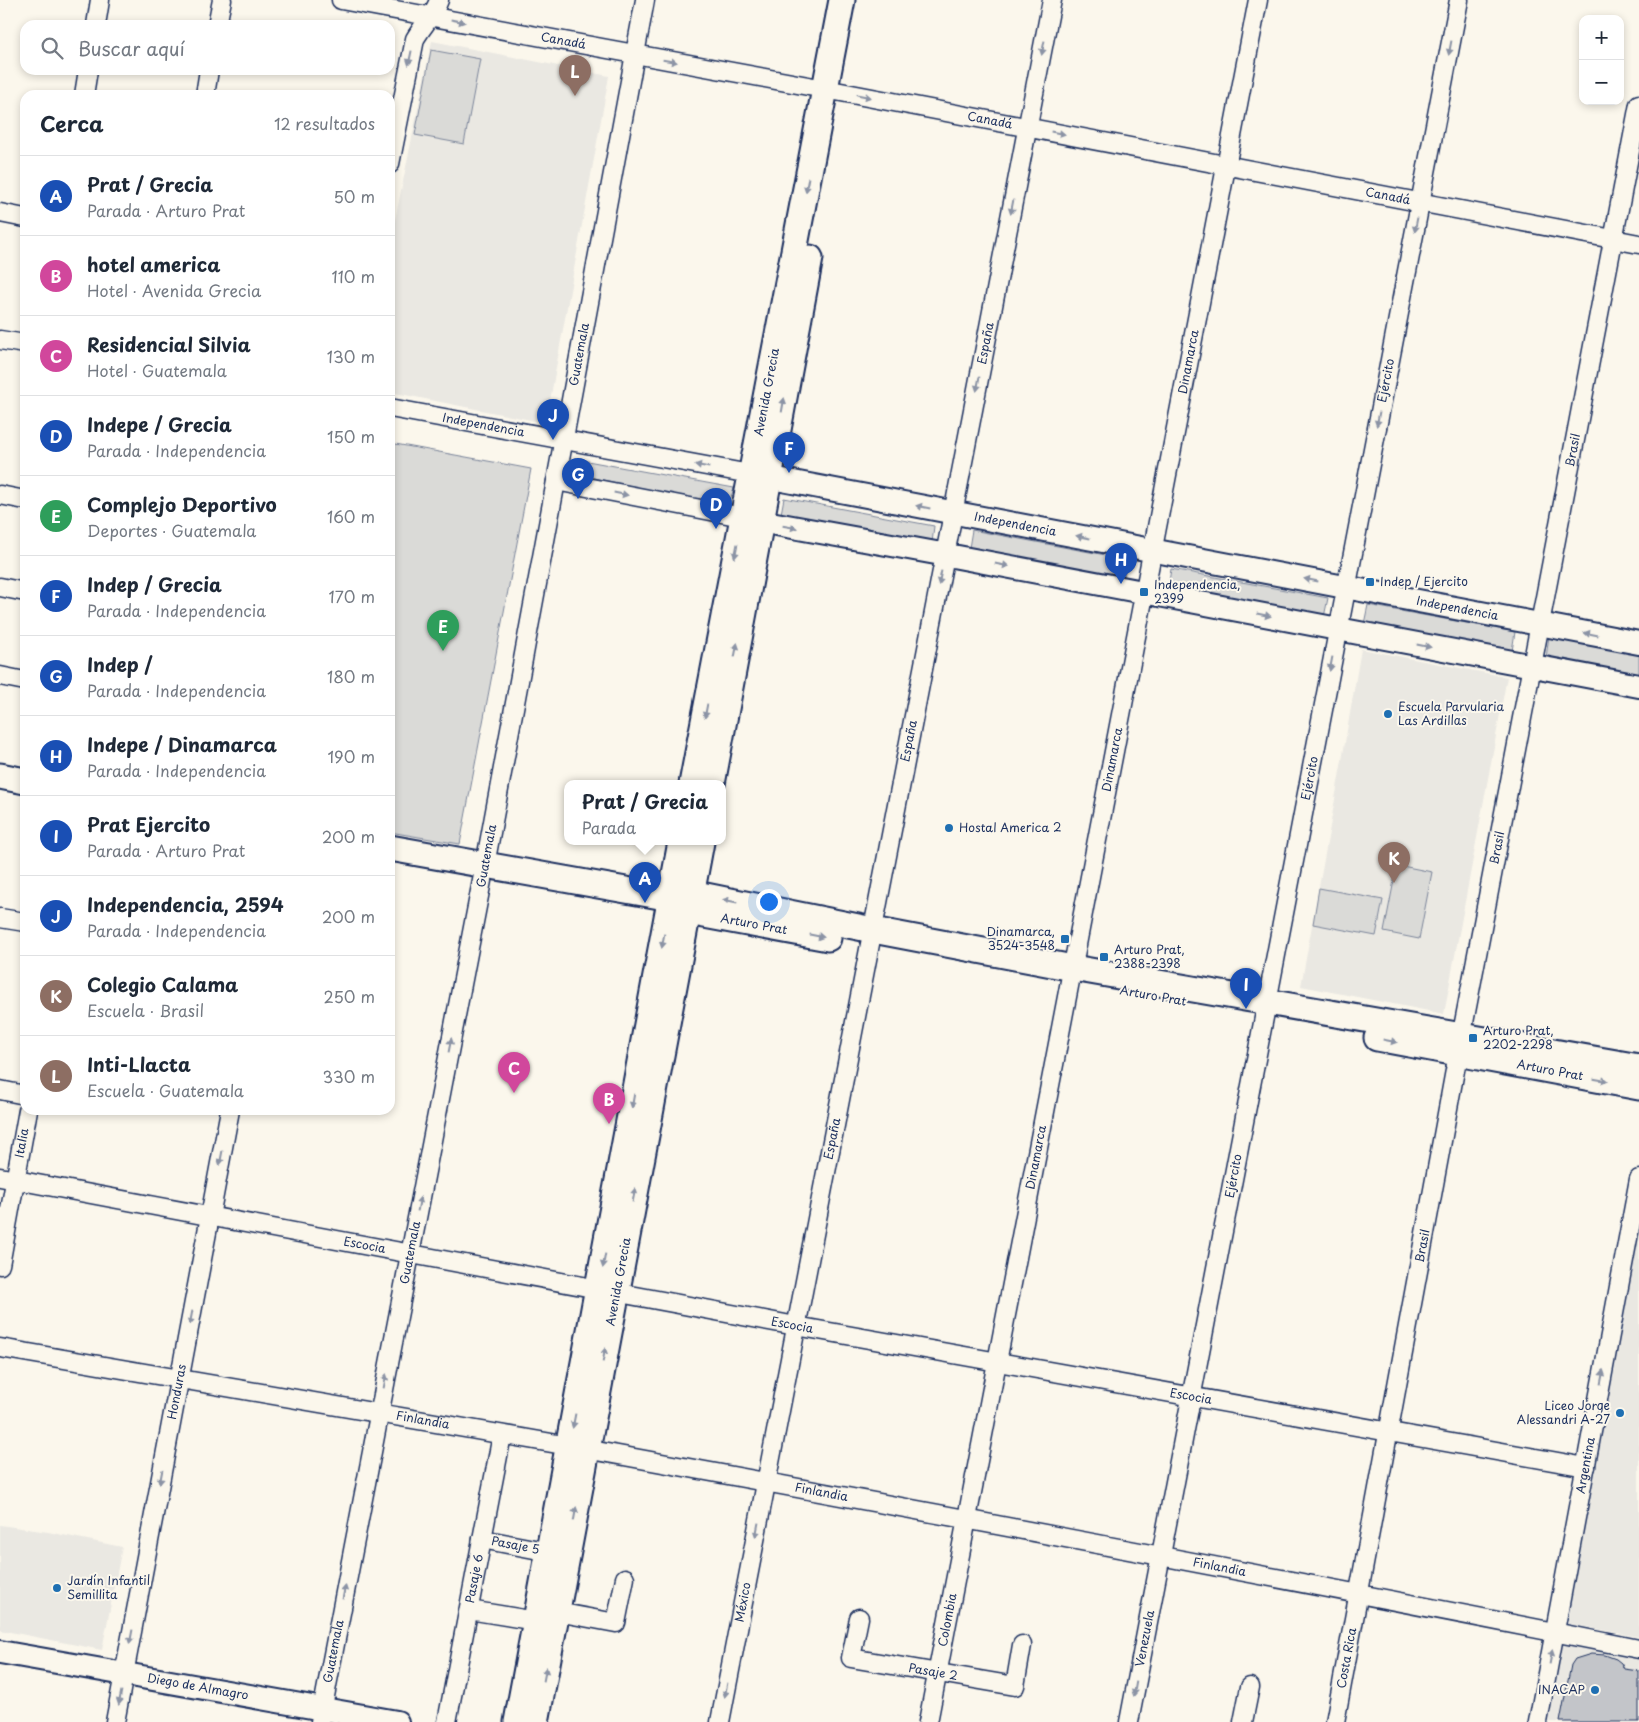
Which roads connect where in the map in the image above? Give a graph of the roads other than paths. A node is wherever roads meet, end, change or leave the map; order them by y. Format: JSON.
{"nodes":[{"id":1,"x":100,"y":0,"type":"edge"},
{"id":2,"x":222,"y":0,"type":"edge"},
{"id":3,"x":342,"y":0,"type":"edge"},
{"id":4,"x":645,"y":0,"type":"edge"},
{"id":5,"x":842,"y":0,"type":"edge"},
{"id":6,"x":858,"y":0,"type":"edge"},
{"id":7,"x":1052,"y":0,"type":"edge"},
{"id":8,"x":1258,"y":0,"type":"edge"},
{"id":9,"x":1459,"y":0,"type":"edge"},
{"id":10,"x":435,"y":8,"type":"edge"},
{"id":11,"x":97,"y":20,"type":"edge"},
{"id":12,"x":219,"y":20,"type":"edge"},
{"id":13,"x":635,"y":54,"type":"junction"},
{"id":14,"x":87,"y":75,"type":"edge"},
{"id":15,"x":209,"y":75,"type":"edge"},
{"id":16,"x":85,"y":90,"type":"edge"},
{"id":17,"x":206,"y":90,"type":"edge"},
{"id":18,"x":834,"y":91,"type":"junction"},
{"id":19,"x":1639,"y":104,"type":"edge"},
{"id":20,"x":1027,"y":128,"type":"junction"},
{"id":21,"x":395,"y":137,"type":"edge"},
{"id":22,"x":1227,"y":166,"type":"junction"},
{"id":23,"x":1420,"y":202,"type":"junction"},
{"id":24,"x":0,"y":213,"type":"edge"},
{"id":25,"x":20,"y":217,"type":"edge"},
{"id":26,"x":1613,"y":239,"type":"junction"},
{"id":27,"x":1639,"y":244,"type":"edge"},
{"id":28,"x":0,"y":340,"type":"edge"},
{"id":29,"x":20,"y":343,"type":"edge"},
{"id":30,"x":395,"y":409,"type":"edge"},
{"id":31,"x":564,"y":439,"type":"junction"},
{"id":32,"x":760,"y":476,"type":"junction"},
{"id":33,"x":556,"y":481,"type":"junction"},
{"id":34,"x":0,"y":495,"type":"edge"},
{"id":35,"x":20,"y":499,"type":"edge"},
{"id":36,"x":953,"y":512,"type":"junction"},
{"id":37,"x":751,"y":519,"type":"junction"},
{"id":38,"x":1153,"y":550,"type":"junction"},
{"id":39,"x":945,"y":554,"type":"junction"},
{"id":40,"x":0,"y":587,"type":"edge"},
{"id":41,"x":1346,"y":587,"type":"junction"},
{"id":42,"x":20,"y":591,"type":"edge"},
{"id":43,"x":1145,"y":592,"type":"junction"},
{"id":44,"x":1540,"y":624,"type":"junction"},
{"id":45,"x":1338,"y":629,"type":"junction"},
{"id":46,"x":1639,"y":643,"type":"edge"},
{"id":47,"x":1532,"y":666,"type":"junction"},
{"id":48,"x":0,"y":676,"type":"edge"},
{"id":49,"x":20,"y":680,"type":"edge"},
{"id":50,"x":1639,"y":686,"type":"edge"},
{"id":51,"x":0,"y":776,"type":"edge"},
{"id":52,"x":20,"y":780,"type":"edge"},
{"id":53,"x":693,"y":780,"type":"edge"},
{"id":54,"x":713,"y":780,"type":"edge"},
{"id":55,"x":681,"y":845,"type":"edge"},
{"id":56,"x":700,"y":845,"type":"edge"},
{"id":57,"x":395,"y":849,"type":"edge"},
{"id":58,"x":485,"y":865,"type":"junction"},
{"id":59,"x":683,"y":901,"type":"junction"},
{"id":60,"x":0,"y":918,"type":"edge"},
{"id":61,"x":20,"y":921,"type":"edge"},
{"id":62,"x":871,"y":938,"type":"junction"},
{"id":63,"x":1072,"y":974,"type":"junction"},
{"id":64,"x":1265,"y":1009,"type":"junction"},
{"id":65,"x":1460,"y":1045,"type":"junction"},
{"id":66,"x":1639,"y":1067,"type":"edge"},
{"id":67,"x":1639,"y":1087,"type":"edge"},
{"id":68,"x":0,"y":1090,"type":"edge"},
{"id":69,"x":20,"y":1094,"type":"edge"},
{"id":70,"x":27,"y":1115,"type":"edge"},
{"id":71,"x":229,"y":1115,"type":"edge"},
{"id":72,"x":8,"y":1178,"type":"edge"},
{"id":73,"x":1639,"y":1179,"type":"edge"},
{"id":74,"x":211,"y":1215,"type":"junction"},
{"id":75,"x":410,"y":1253,"type":"junction"},
{"id":76,"x":0,"y":1265,"type":"edge"},
{"id":77,"x":607,"y":1290,"type":"junction"},
{"id":78,"x":796,"y":1326,"type":"junction"},
{"id":79,"x":0,"y":1348,"type":"edge"},
{"id":80,"x":997,"y":1362,"type":"junction"},
{"id":81,"x":180,"y":1379,"type":"junction"},
{"id":82,"x":1190,"y":1396,"type":"junction"},
{"id":83,"x":379,"y":1414,"type":"junction"},
{"id":84,"x":1388,"y":1432,"type":"junction"},
{"id":85,"x":502,"y":1435,"type":"junction"},
{"id":86,"x":578,"y":1448,"type":"junction"},
{"id":87,"x":1586,"y":1466,"type":"junction"},
{"id":88,"x":766,"y":1482,"type":"junction"},
{"id":89,"x":967,"y":1519,"type":"junction"},
{"id":90,"x":482,"y":1539,"type":"junction"},
{"id":91,"x":550,"y":1552,"type":"junction"},
{"id":92,"x":1160,"y":1555,"type":"junction"},
{"id":93,"x":624,"y":1578,"type":"dead end"},
{"id":94,"x":1358,"y":1593,"type":"junction"},
{"id":95,"x":468,"y":1610,"type":"junction"},
{"id":96,"x":546,"y":1617,"type":"junction"},
{"id":97,"x":858,"y":1618,"type":"dead end"},
{"id":98,"x":1556,"y":1632,"type":"junction"},
{"id":99,"x":1022,"y":1645,"type":"dead end"},
{"id":100,"x":1639,"y":1649,"type":"edge"},
{"id":101,"x":0,"y":1652,"type":"edge"},
{"id":102,"x":938,"y":1673,"type":"junction"},
{"id":103,"x":124,"y":1674,"type":"junction"},
{"id":104,"x":1250,"y":1687,"type":"dead end"},
{"id":105,"x":321,"y":1715,"type":"edge"},
{"id":106,"x":116,"y":1722,"type":"edge"},
{"id":107,"x":397,"y":1722,"type":"edge"},
{"id":108,"x":447,"y":1722,"type":"edge"},
{"id":109,"x":517,"y":1722,"type":"edge"},
{"id":110,"x":536,"y":1722,"type":"edge"},
{"id":111,"x":720,"y":1722,"type":"edge"},
{"id":112,"x":928,"y":1722,"type":"edge"},
{"id":113,"x":1129,"y":1722,"type":"edge"},
{"id":114,"x":1243,"y":1722,"type":"edge"},
{"id":115,"x":1334,"y":1722,"type":"edge"},
{"id":116,"x":1538,"y":1722,"type":"edge"}],
"edges":[{"from":1,"to":11,"type":"street"},
{"from":2,"to":12,"type":"street"},
{"from":3,"to":10,"type":"street","name":"Canadá"},
{"from":4,"to":13,"type":"street","name":"Guatemala"},
{"from":5,"to":18,"type":"main road","name":"Avenida Grecia"},
{"from":6,"to":18,"type":"main road","name":"Avenida Grecia"},
{"from":7,"to":20,"type":"street","name":"España","one_way":true},
{"from":8,"to":22,"type":"street","name":"Dinamarca"},
{"from":9,"to":23,"type":"street","name":"Ejército","one_way":true},
{"from":10,"to":13,"type":"street","name":"Canadá","one_way":true},
{"from":10,"to":21,"type":"street","one_way":true},
{"from":13,"to":18,"type":"street","name":"Canadá","one_way":true},
{"from":13,"to":31,"type":"street","name":"Guatemala"},
{"from":14,"to":16,"type":"street"},
{"from":15,"to":17,"type":"street"},
{"from":18,"to":20,"type":"street","name":"Canadá","one_way":true},
{"from":18,"to":32,"type":"main road","name":"Avenida Grecia"},
{"from":19,"to":26,"type":"street","name":"Brasil"},
{"from":20,"to":22,"type":"street","name":"Canadá","one_way":true},
{"from":20,"to":36,"type":"street","name":"España","one_way":true},
{"from":22,"to":23,"type":"street","name":"Canadá"},
{"from":22,"to":38,"type":"street","name":"Dinamarca"},
{"from":23,"to":26,"type":"street","name":"Canadá"},
{"from":23,"to":41,"type":"street","name":"Ejército","one_way":true},
{"from":24,"to":25,"type":"street"},
{"from":26,"to":27,"type":"street","name":"Canadá"},
{"from":26,"to":44,"type":"street","name":"Brasil"},
{"from":28,"to":29,"type":"street"},
{"from":30,"to":31,"type":"street","name":"Independencia"},
{"from":32,"to":31,"type":"street","name":"Independencia","one_way":true},
{"from":31,"to":33,"type":"street","name":"Guatemala"},
{"from":36,"to":32,"type":"street","name":"Independencia","one_way":true},
{"from":32,"to":37,"type":"main road","name":"Avenida Grecia"},
{"from":33,"to":37,"type":"street","one_way":true},
{"from":33,"to":58,"type":"street","name":"Guatemala"},
{"from":34,"to":35,"type":"street"},
{"from":38,"to":36,"type":"street","name":"Independencia","one_way":true},
{"from":36,"to":39,"type":"street","name":"España"},
{"from":37,"to":39,"type":"street","one_way":true},
{"from":37,"to":53,"type":"main road","name":"Avenida Grecia","one_way":true},
{"from":54,"to":37,"type":"main road","name":"Avenida Grecia","one_way":true},
{"from":41,"to":38,"type":"street","name":"Independencia","one_way":true},
{"from":38,"to":43,"type":"street","name":"Dinamarca"},
{"from":39,"to":43,"type":"street","one_way":true},
{"from":39,"to":62,"type":"street","name":"España","one_way":true},
{"from":40,"to":42,"type":"street"},
{"from":41,"to":44,"type":"street","name":"Independencia"},
{"from":41,"to":45,"type":"street","name":"Ejército"},
{"from":43,"to":45,"type":"street","one_way":true},
{"from":43,"to":63,"type":"street","name":"Dinamarca"},
{"from":46,"to":44,"type":"street","name":"Independencia","one_way":true},
{"from":44,"to":47,"type":"street","name":"Brasil"},
{"from":45,"to":47,"type":"street","one_way":true},
{"from":45,"to":64,"type":"street","name":"Ejército","one_way":true},
{"from":47,"to":50,"type":"street"},
{"from":47,"to":65,"type":"street","name":"Brasil"},
{"from":48,"to":49,"type":"street"},
{"from":51,"to":52,"type":"main road"},
{"from":55,"to":59,"type":"main road","name":"Avenida Grecia"},
{"from":56,"to":59,"type":"main road","name":"Avenida Grecia"},
{"from":57,"to":58,"type":"main road","name":"Arturo Prat"},
{"from":58,"to":59,"type":"main road","name":"Arturo Prat"},
{"from":75,"to":58,"type":"street","name":"Guatemala","one_way":true},
{"from":59,"to":62,"type":"main road","name":"Arturo Prat"},
{"from":59,"to":77,"type":"main road","name":"Avenida Grecia"},
{"from":60,"to":61,"type":"street"},
{"from":62,"to":63,"type":"main road","name":"Arturo Prat"},
{"from":62,"to":78,"type":"street","name":"España"},
{"from":63,"to":64,"type":"main road","name":"Arturo Prat"},
{"from":63,"to":80,"type":"street","name":"Dinamarca"},
{"from":64,"to":65,"type":"main road","name":"Arturo Prat"},
{"from":64,"to":82,"type":"street","name":"Ejército"},
{"from":65,"to":66,"type":"main road","name":"Arturo Prat"},
{"from":65,"to":67,"type":"main road","name":"Arturo Prat","one_way":true},
{"from":65,"to":84,"type":"street","name":"Brasil"},
{"from":68,"to":69,"type":"street"},
{"from":70,"to":72,"type":"street","name":"Italia"},
{"from":71,"to":74,"type":"street","name":"Honduras","one_way":true},
{"from":72,"to":74,"type":"street","name":"Escocia"},
{"from":72,"to":76,"type":"street","name":"Italia"},
{"from":87,"to":73,"type":"street","name":"Argentina","one_way":true},
{"from":74,"to":75,"type":"street","name":"Escocia"},
{"from":74,"to":81,"type":"street","name":"Honduras","one_way":true},
{"from":75,"to":77,"type":"street","name":"Escocia"},
{"from":83,"to":75,"type":"street","name":"Guatemala","one_way":true},
{"from":77,"to":78,"type":"street","name":"Escocia"},
{"from":77,"to":86,"type":"main road","name":"Avenida Grecia"},
{"from":78,"to":80,"type":"street","name":"Escocia"},
{"from":78,"to":88,"type":"street","name":"España"},
{"from":79,"to":81,"type":"street","name":"Finlandia"},
{"from":80,"to":82,"type":"street","name":"Escocia"},
{"from":80,"to":89,"type":"street","name":"Dinamarca"},
{"from":81,"to":83,"type":"street","name":"Finlandia"},
{"from":81,"to":103,"type":"street","name":"Honduras","one_way":true},
{"from":82,"to":84,"type":"street","name":"Escocia"},
{"from":82,"to":92,"type":"street","name":"Ejército"},
{"from":83,"to":85,"type":"street","name":"Finlandia"},
{"from":105,"to":83,"type":"street","name":"Guatemala","one_way":true},
{"from":84,"to":87,"type":"street","name":"Escocia"},
{"from":84,"to":94,"type":"street","name":"Brasil"},
{"from":85,"to":86,"type":"street","name":"Finlandia"},
{"from":85,"to":90,"type":"street","name":"Pasaje 6"},
{"from":86,"to":88,"type":"street","name":"Finlandia"},
{"from":86,"to":91,"type":"main road","name":"Avenida Grecia"},
{"from":96,"to":86,"type":"main road","name":"Avenida Grecia","one_way":true},
{"from":87,"to":98,"type":"street","name":"Argentina"},
{"from":88,"to":89,"type":"street","name":"Finlandia"},
{"from":88,"to":111,"type":"street","name":"México","one_way":true},
{"from":89,"to":92,"type":"street","name":"Finlandia"},
{"from":89,"to":102,"type":"street","name":"Colombia"},
{"from":90,"to":91,"type":"street","name":"Pasaje 5"},
{"from":90,"to":95,"type":"street","name":"Pasaje 6"},
{"from":91,"to":96,"type":"main road","name":"Avenida Grecia"},
{"from":92,"to":94,"type":"street","name":"Finlandia"},
{"from":92,"to":113,"type":"street","name":"Venezuela","one_way":true},
{"from":93,"to":96,"type":"street"},
{"from":94,"to":98,"type":"street","name":"Finlandia"},
{"from":94,"to":115,"type":"street","name":"Costa Rica"},
{"from":95,"to":96,"type":"street"},
{"from":95,"to":108,"type":"street","name":"Pasaje 6"},
{"from":96,"to":109,"type":"main road","name":"Avenida Grecia"},
{"from":110,"to":96,"type":"main road","name":"Avenida Grecia","one_way":true},
{"from":97,"to":102,"type":"street","name":"Pasaje 2"},
{"from":98,"to":100,"type":"street","name":"Finlandia"},
{"from":116,"to":98,"type":"street","name":"Argentina","one_way":true},
{"from":99,"to":102,"type":"street","name":"Pasaje 2"},
{"from":101,"to":103,"type":"street","name":"Diego de Almagro"},
{"from":102,"to":112,"type":"street","name":"Colombia"},
{"from":103,"to":105,"type":"street","name":"Diego de Almagro"},
{"from":103,"to":106,"type":"street","name":"Honduras","one_way":true},
{"from":104,"to":114,"type":"street"},
{"from":105,"to":107,"type":"street","name":"Diego de Almagro"}]}
